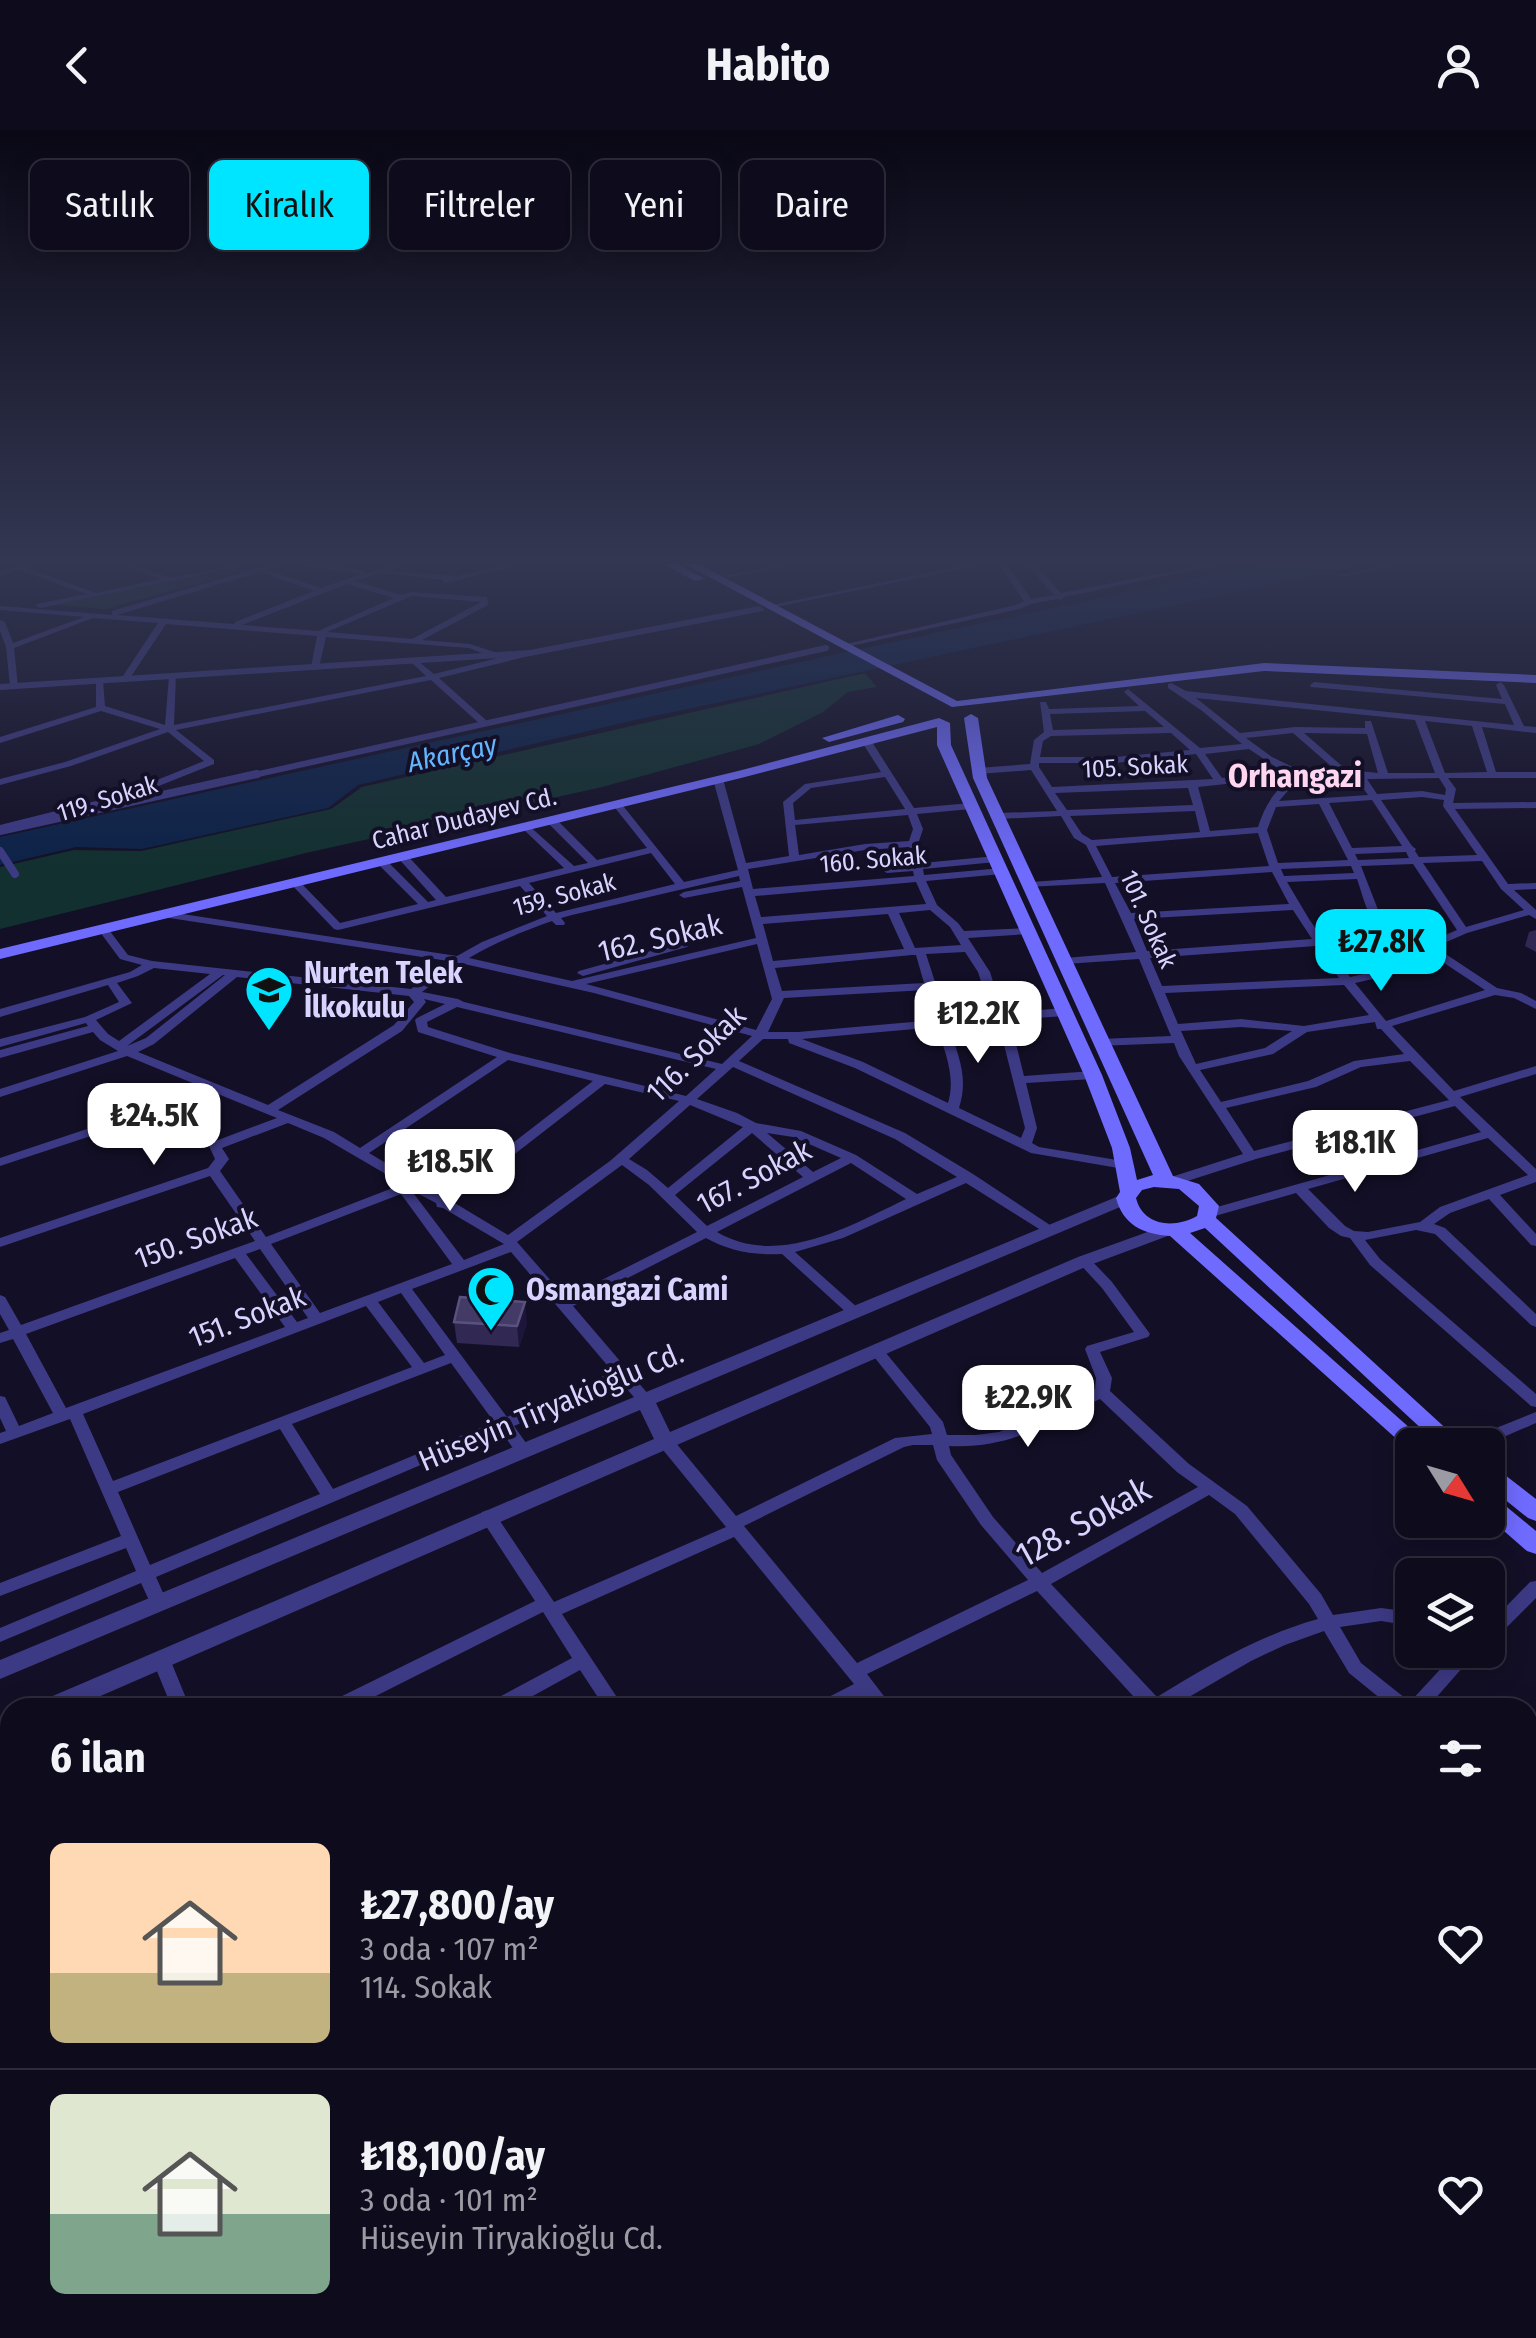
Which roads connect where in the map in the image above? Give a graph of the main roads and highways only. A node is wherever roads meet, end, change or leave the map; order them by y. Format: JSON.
{"nodes":[{"id":1,"x":874,"y":666,"type":"edge"},
{"id":2,"x":880,"y":670,"type":"junction"},
{"id":3,"x":1444,"y":678,"type":"junction"},
{"id":4,"x":1536,"y":679,"type":"edge"},
{"id":5,"x":1536,"y":687,"type":"edge"},
{"id":6,"x":920,"y":706,"type":"junction"},
{"id":7,"x":964,"y":710,"type":"junction"},
{"id":8,"x":941,"y":722,"type":"junction"},
{"id":9,"x":1017,"y":906,"type":"junction"},
{"id":10,"x":1040,"y":906,"type":"junction"},
{"id":11,"x":0,"y":941,"type":"edge"},
{"id":12,"x":0,"y":954,"type":"edge"},
{"id":13,"x":1169,"y":1181,"type":"junction"},
{"id":14,"x":1127,"y":1195,"type":"junction"},
{"id":15,"x":1207,"y":1216,"type":"junction"},
{"id":16,"x":1171,"y":1230,"type":"junction"},
{"id":17,"x":1398,"y":1428,"type":"edge"},
{"id":18,"x":1434,"y":1428,"type":"edge"},
{"id":19,"x":1505,"y":1487,"type":"edge"},
{"id":20,"x":1536,"y":1512,"type":"edge"},
{"id":21,"x":1505,"y":1519,"type":"edge"},
{"id":22,"x":1536,"y":1545,"type":"edge"}],
"edges":[{"from":1,"to":2,"type":"main road"},
{"from":2,"to":6,"type":"main road"},
{"from":2,"to":7,"type":"main road"},
{"from":3,"to":4,"type":"main road"},
{"from":3,"to":5,"type":"main road"},
{"from":3,"to":7,"type":"main road"},
{"from":3,"to":7,"type":"main road"},
{"from":6,"to":7,"type":"main road","name":"Cahar Dudayev Cd."},
{"from":6,"to":8,"type":"main road"},
{"from":6,"to":11,"type":"main road","name":"Cahar Dudayev Cd."},
{"from":7,"to":8,"type":"main road","name":"Cahar Dudayev Cd."},
{"from":7,"to":10,"type":"main road"},
{"from":8,"to":9,"type":"main road"},
{"from":8,"to":12,"type":"main road","name":"Cahar Dudayev Cd."},
{"from":9,"to":10,"type":"main road"},
{"from":9,"to":14,"type":"main road"},
{"from":10,"to":13,"type":"main road"},
{"from":13,"to":14,"type":"main road","name":"Hüseyin Tiryakioğlu Cd."},
{"from":13,"to":15,"type":"main road"},
{"from":14,"to":16,"type":"main road"},
{"from":15,"to":16,"type":"main road"},
{"from":15,"to":18,"type":"main road"},
{"from":16,"to":17,"type":"main road"},
{"from":19,"to":20,"type":"main road"},
{"from":21,"to":22,"type":"main road"}]}
